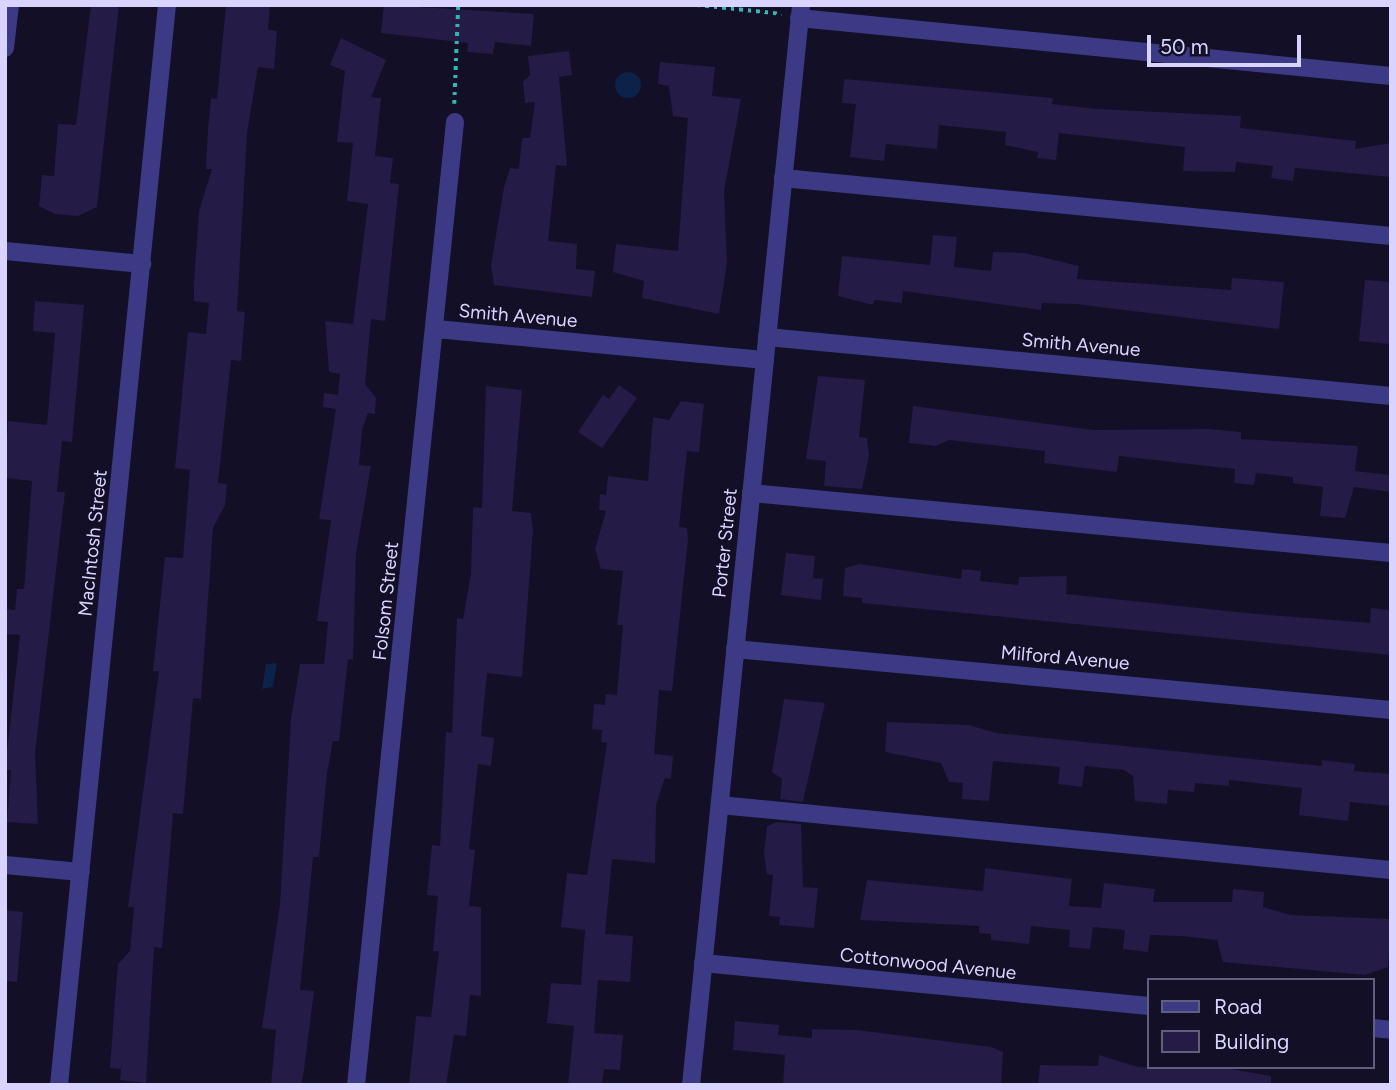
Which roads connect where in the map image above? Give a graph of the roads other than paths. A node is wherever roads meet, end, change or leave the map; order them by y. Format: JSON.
{"nodes":[{"id":1,"x":10,"y":5,"type":"edge"},
{"id":2,"x":167,"y":5,"type":"edge"},
{"id":3,"x":800,"y":13,"type":"edge"},
{"id":4,"x":5,"y":48,"type":"edge"},
{"id":5,"x":1391,"y":76,"type":"edge"},
{"id":6,"x":455,"y":122,"type":"road end"},
{"id":7,"x":783,"y":178,"type":"junction"},
{"id":8,"x":1391,"y":236,"type":"edge"},
{"id":9,"x":5,"y":251,"type":"edge"},
{"id":10,"x":142,"y":264,"type":"junction"},
{"id":11,"x":436,"y":329,"type":"junction"},
{"id":12,"x":767,"y":337,"type":"junction"},
{"id":13,"x":765,"y":360,"type":"junction"},
{"id":14,"x":1391,"y":396,"type":"edge"},
{"id":15,"x":751,"y":493,"type":"junction"},
{"id":16,"x":1391,"y":553,"type":"edge"},
{"id":17,"x":735,"y":649,"type":"junction"},
{"id":18,"x":1391,"y":710,"type":"edge"},
{"id":19,"x":720,"y":805,"type":"junction"},
{"id":20,"x":5,"y":865,"type":"edge"},
{"id":21,"x":1391,"y":870,"type":"edge"},
{"id":22,"x":82,"y":872,"type":"junction"},
{"id":23,"x":703,"y":963,"type":"junction"},
{"id":24,"x":1148,"y":1006,"type":"edge"},
{"id":25,"x":59,"y":1085,"type":"edge"},
{"id":26,"x":356,"y":1085,"type":"edge"},
{"id":27,"x":691,"y":1085,"type":"edge"}],
"edges":[{"from":1,"to":4,"type":"street"},
{"from":2,"to":10,"type":"street","name":"MacIntosh Street"},
{"from":3,"to":5,"type":"street"},
{"from":3,"to":7,"type":"street","name":"Porter Street"},
{"from":6,"to":11,"type":"street","name":"Folsom Street"},
{"from":7,"to":8,"type":"street"},
{"from":7,"to":12,"type":"street","name":"Porter Street"},
{"from":9,"to":10,"type":"street"},
{"from":10,"to":22,"type":"street","name":"MacIntosh Street"},
{"from":11,"to":13,"type":"street","name":"Smith Avenue"},
{"from":11,"to":26,"type":"street","name":"Folsom Street"},
{"from":12,"to":13,"type":"street","name":"Porter Street"},
{"from":12,"to":14,"type":"street","name":"Smith Avenue"},
{"from":13,"to":15,"type":"street","name":"Porter Street"},
{"from":15,"to":16,"type":"street"},
{"from":15,"to":17,"type":"street","name":"Porter Street"},
{"from":17,"to":18,"type":"street","name":"Milford Avenue"},
{"from":17,"to":19,"type":"street","name":"Porter Street"},
{"from":19,"to":21,"type":"street"},
{"from":19,"to":23,"type":"street","name":"Porter Street"},
{"from":20,"to":22,"type":"street"},
{"from":22,"to":25,"type":"street","name":"MacIntosh Street"},
{"from":23,"to":24,"type":"street","name":"Cottonwood Avenue"},
{"from":23,"to":27,"type":"street","name":"Porter Street"}]}
